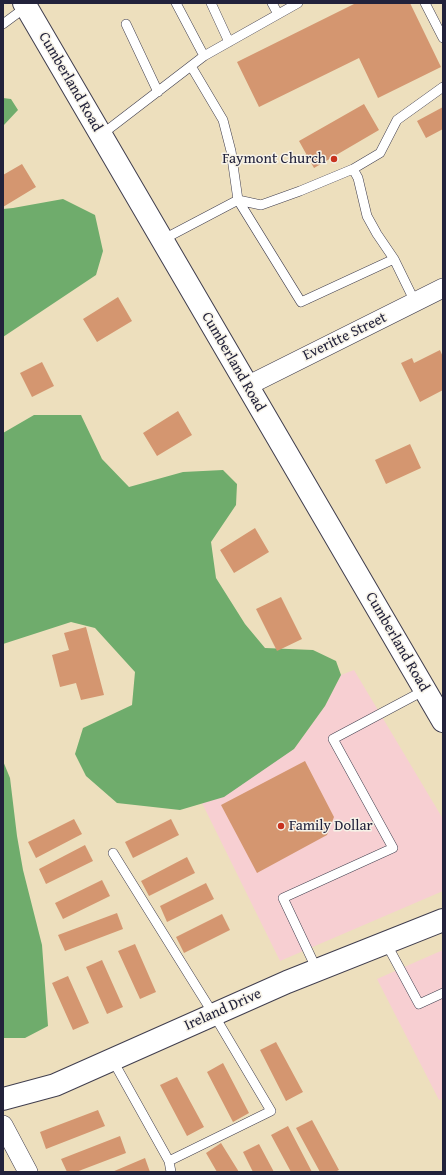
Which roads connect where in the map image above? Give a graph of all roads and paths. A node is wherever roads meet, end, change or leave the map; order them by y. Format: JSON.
{"nodes":[{"id":1,"x":176,"y":3,"type":"edge"},
{"id":2,"x":211,"y":3,"type":"edge"},
{"id":3,"x":272,"y":3,"type":"edge"},
{"id":4,"x":298,"y":3,"type":"edge"},
{"id":5,"x":425,"y":3,"type":"edge"},
{"id":6,"x":25,"y":5,"type":"edge"},
{"id":7,"x":278,"y":14,"type":"junction"},
{"id":8,"x":3,"y":24,"type":"edge"},
{"id":9,"x":126,"y":24,"type":"dead end"},
{"id":10,"x":443,"y":38,"type":"edge"},
{"id":11,"x":229,"y":42,"type":"junction"},
{"id":12,"x":204,"y":56,"type":"junction"},
{"id":13,"x":191,"y":66,"type":"junction"},
{"id":14,"x":443,"y":87,"type":"edge"},
{"id":15,"x":158,"y":92,"type":"junction"},
{"id":16,"x":101,"y":136,"type":"junction"},
{"id":17,"x":353,"y":169,"type":"junction"},
{"id":18,"x":238,"y":200,"type":"junction"},
{"id":19,"x":162,"y":240,"type":"junction"},
{"id":20,"x":394,"y":259,"type":"junction"},
{"id":21,"x":443,"y":288,"type":"edge"},
{"id":22,"x":415,"y":302,"type":"junction"},
{"id":23,"x":247,"y":386,"type":"junction"},
{"id":24,"x":425,"y":690,"type":"junction"},
{"id":25,"x":443,"y":721,"type":"edge"},
{"id":26,"x":113,"y":853,"type":"dead end"},
{"id":27,"x":443,"y":920,"type":"edge"},
{"id":28,"x":386,"y":943,"type":"junction"},
{"id":29,"x":317,"y":970,"type":"junction"},
{"id":30,"x":443,"y":993,"type":"edge"},
{"id":31,"x":214,"y":1015,"type":"junction"},
{"id":32,"x":112,"y":1059,"type":"junction"},
{"id":33,"x":3,"y":1099,"type":"edge"},
{"id":34,"x":3,"y":1125,"type":"edge"},
{"id":35,"x":169,"y":1161,"type":"junction"},
{"id":36,"x":28,"y":1172,"type":"edge"},
{"id":37,"x":171,"y":1172,"type":"edge"}],
"edges":[{"from":1,"to":12,"type":"lane"},
{"from":2,"to":11,"type":"lane"},
{"from":3,"to":7,"type":"lane"},
{"from":4,"to":7,"type":"lane"},
{"from":5,"to":10,"type":"lane"},
{"from":6,"to":8,"type":"lane"},
{"from":6,"to":16,"type":"main road","name":"Cumberland Road"},
{"from":7,"to":11,"type":"lane"},
{"from":9,"to":15,"type":"lane"},
{"from":11,"to":12,"type":"lane"},
{"from":12,"to":13,"type":"lane"},
{"from":13,"to":15,"type":"lane"},
{"from":13,"to":18,"type":"lane"},
{"from":14,"to":17,"type":"lane"},
{"from":15,"to":16,"type":"lane"},
{"from":16,"to":19,"type":"main road","name":"Cumberland Road"},
{"from":17,"to":18,"type":"lane"},
{"from":17,"to":20,"type":"lane"},
{"from":18,"to":19,"type":"lane"},
{"from":18,"to":20,"type":"lane"},
{"from":19,"to":23,"type":"main road","name":"Cumberland Road"},
{"from":20,"to":22,"type":"lane"},
{"from":21,"to":22,"type":"street","name":"Everitte Street"},
{"from":22,"to":23,"type":"street","name":"Everitte Street"},
{"from":23,"to":24,"type":"main road","name":"Cumberland Road"},
{"from":24,"to":25,"type":"main road","name":"Cumberland Road"},
{"from":24,"to":29,"type":"lane"},
{"from":26,"to":31,"type":"lane"},
{"from":27,"to":28,"type":"main road","name":"Ireland Drive"},
{"from":28,"to":29,"type":"main road","name":"Ireland Drive"},
{"from":28,"to":30,"type":"lane"},
{"from":29,"to":31,"type":"main road","name":"Ireland Drive"},
{"from":31,"to":32,"type":"main road","name":"Ireland Drive"},
{"from":31,"to":35,"type":"lane"},
{"from":32,"to":33,"type":"main road","name":"Ireland Drive"},
{"from":32,"to":35,"type":"lane"},
{"from":34,"to":36,"type":"street"},
{"from":35,"to":37,"type":"lane"}]}
